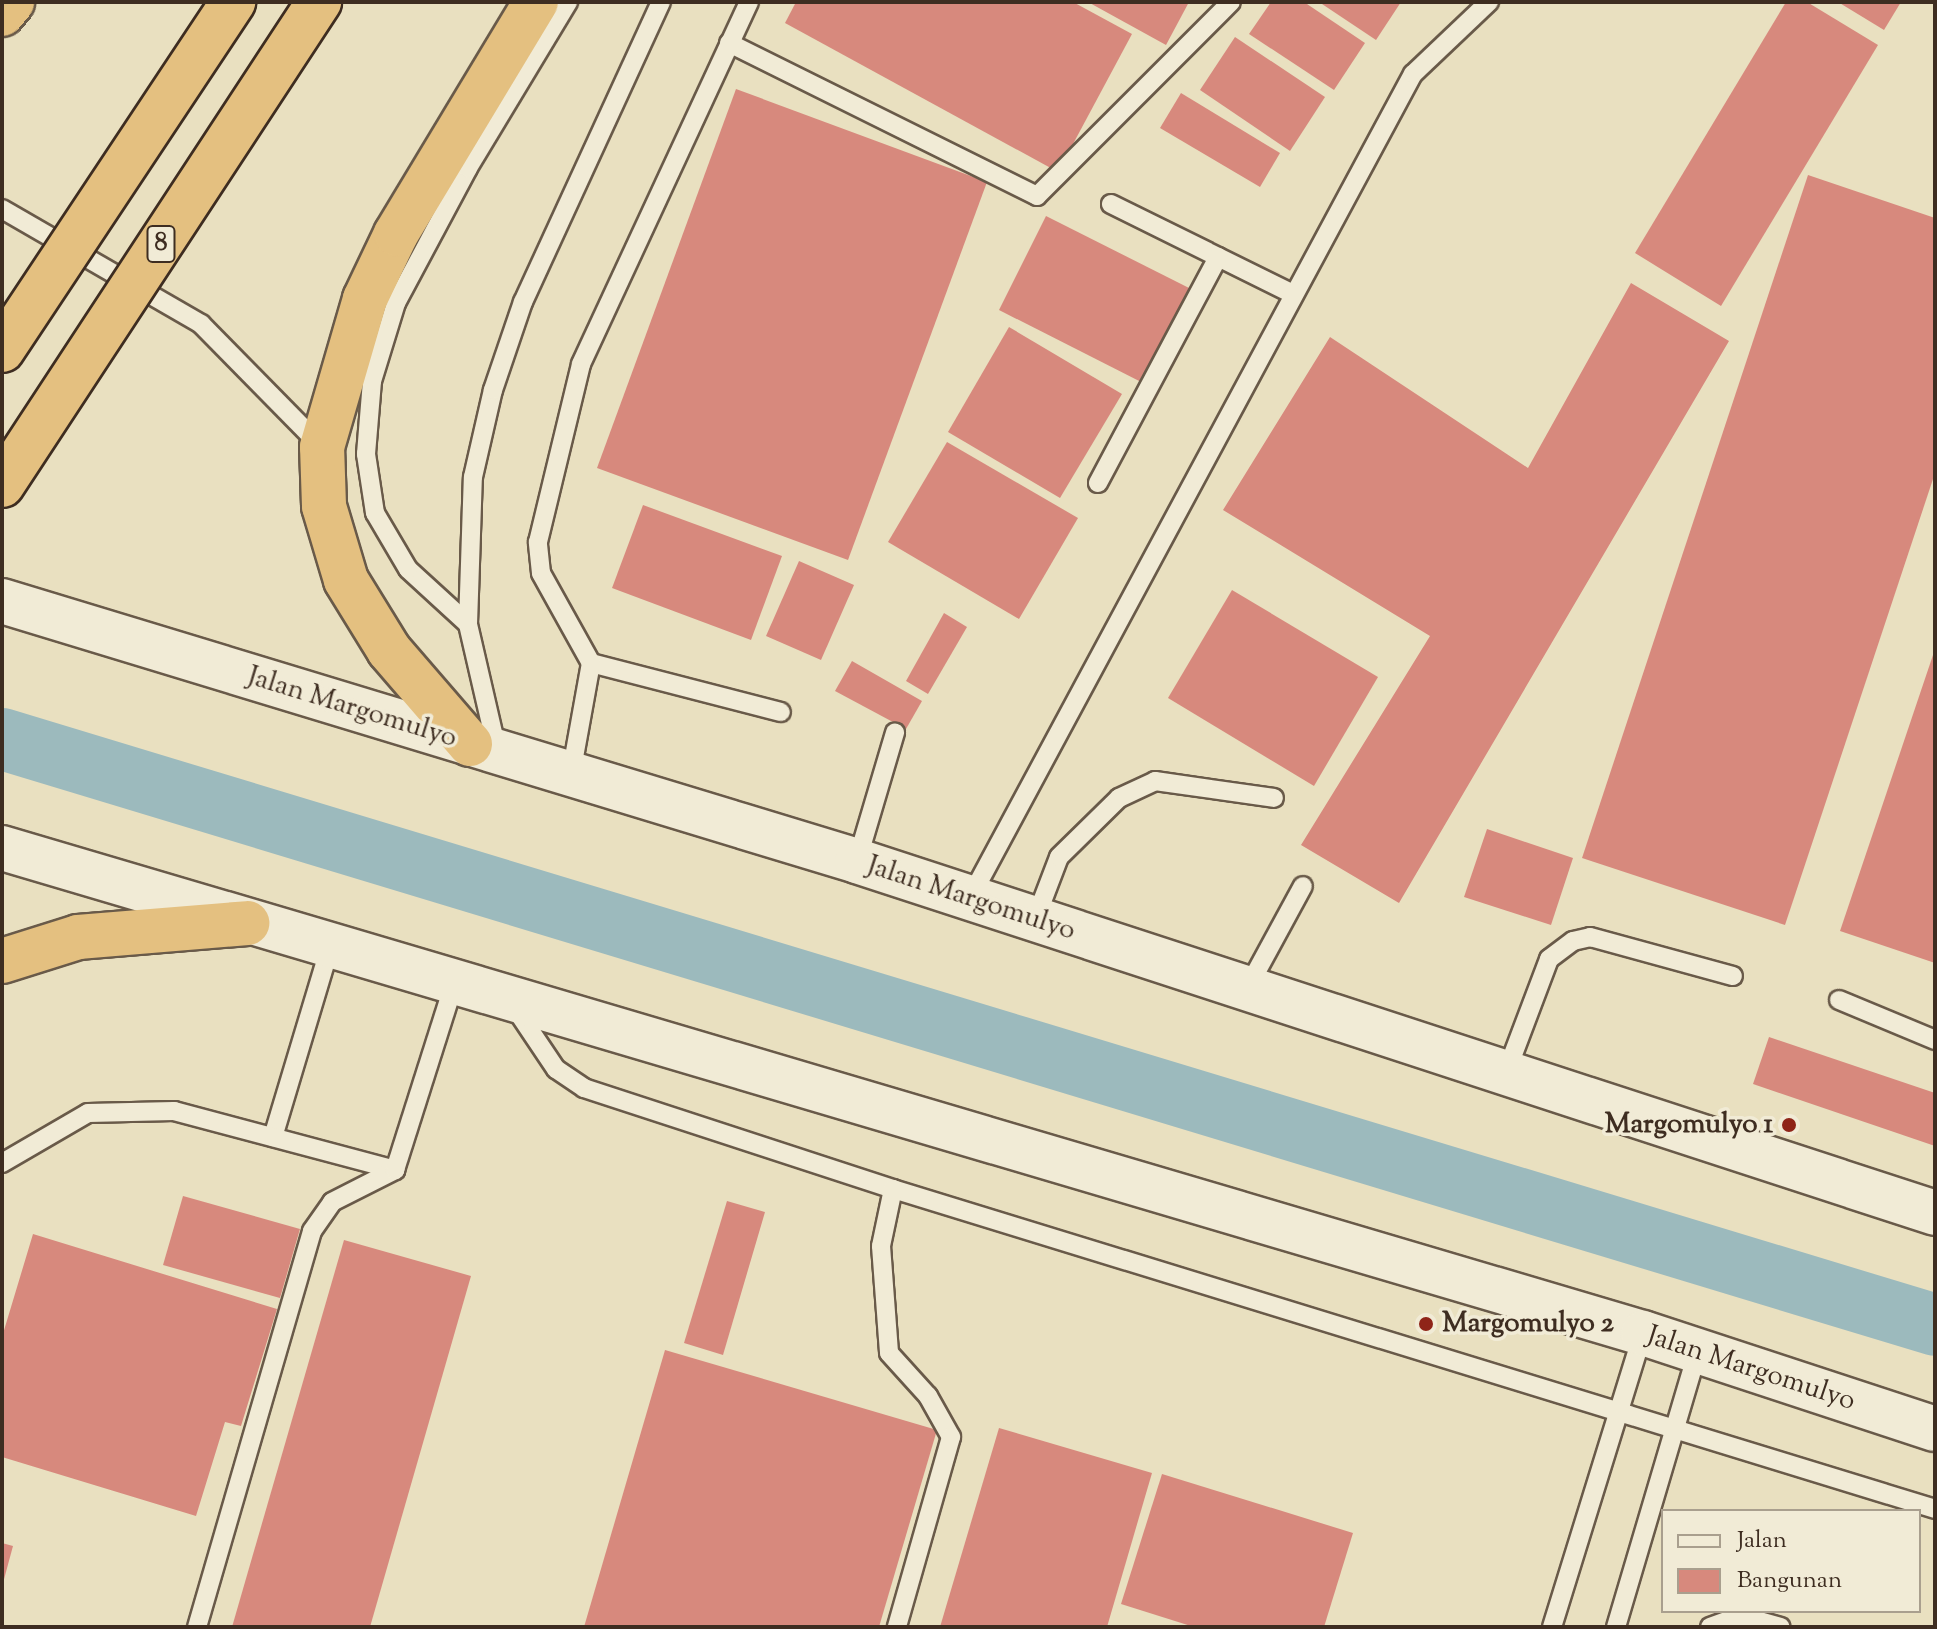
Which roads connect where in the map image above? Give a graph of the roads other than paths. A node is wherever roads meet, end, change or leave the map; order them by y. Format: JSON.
{"nodes":[{"id":1,"x":12,"y":2,"type":"edge"},
{"id":2,"x":233,"y":2,"type":"edge"},
{"id":3,"x":319,"y":2,"type":"edge"},
{"id":4,"x":536,"y":2,"type":"edge"},
{"id":5,"x":568,"y":2,"type":"edge"},
{"id":6,"x":661,"y":2,"type":"edge"},
{"id":7,"x":749,"y":2,"type":"edge"},
{"id":8,"x":1231,"y":2,"type":"edge"},
{"id":9,"x":1489,"y":2,"type":"edge"},
{"id":10,"x":2,"y":14,"type":"edge"},
{"id":11,"x":729,"y":43,"type":"junction"},
{"id":12,"x":1111,"y":204,"type":"dead end"},
{"id":13,"x":2,"y":209,"type":"edge"},
{"id":14,"x":1218,"y":257,"type":"junction"},
{"id":15,"x":1291,"y":293,"type":"junction"},
{"id":16,"x":2,"y":350,"type":"edge"},
{"id":17,"x":322,"y":447,"type":"junction"},
{"id":18,"x":1098,"y":483,"type":"dead end"},
{"id":19,"x":2,"y":485,"type":"edge"},
{"id":20,"x":2,"y":601,"type":"edge"},
{"id":21,"x":468,"y":624,"type":"junction"},
{"id":22,"x":591,"y":663,"type":"junction"},
{"id":23,"x":781,"y":712,"type":"dead end"},
{"id":24,"x":895,"y":733,"type":"dead end"},
{"id":25,"x":484,"y":749,"type":"junction"},
{"id":26,"x":571,"y":774,"type":"junction"},
{"id":27,"x":1274,"y":798,"type":"dead end"},
{"id":28,"x":2,"y":848,"type":"edge"},
{"id":29,"x":857,"y":861,"type":"junction"},
{"id":30,"x":1303,"y":886,"type":"dead end"},
{"id":31,"x":970,"y":898,"type":"junction"},
{"id":32,"x":1035,"y":920,"type":"junction"},
{"id":33,"x":247,"y":923,"type":"junction"},
{"id":34,"x":330,"y":947,"type":"junction"},
{"id":35,"x":2,"y":961,"type":"edge"},
{"id":36,"x":1733,"y":976,"type":"dead end"},
{"id":37,"x":454,"y":984,"type":"junction"},
{"id":38,"x":1247,"y":989,"type":"junction"},
{"id":39,"x":509,"y":1000,"type":"junction"},
{"id":40,"x":1839,"y":1000,"type":"dead end"},
{"id":41,"x":1935,"y":1040,"type":"edge"},
{"id":42,"x":1506,"y":1073,"type":"junction"},
{"id":43,"x":273,"y":1137,"type":"junction"},
{"id":44,"x":2,"y":1163,"type":"edge"},
{"id":45,"x":395,"y":1170,"type":"junction"},
{"id":46,"x":893,"y":1189,"type":"junction"},
{"id":47,"x":1935,"y":1213,"type":"edge"},
{"id":48,"x":1643,"y":1333,"type":"junction"},
{"id":49,"x":1698,"y":1350,"type":"junction"},
{"id":50,"x":1618,"y":1412,"type":"junction"},
{"id":51,"x":1935,"y":1429,"type":"edge"},
{"id":52,"x":1673,"y":1430,"type":"junction"},
{"id":53,"x":1935,"y":1509,"type":"edge"},
{"id":54,"x":197,"y":1627,"type":"edge"},
{"id":55,"x":897,"y":1627,"type":"edge"},
{"id":56,"x":1552,"y":1627,"type":"edge"},
{"id":57,"x":1616,"y":1627,"type":"edge"},
{"id":58,"x":1710,"y":1627,"type":"edge"},
{"id":59,"x":1781,"y":1627,"type":"edge"}],
"edges":[{"from":1,"to":10,"type":"highway"},
{"from":2,"to":16,"type":"highway","bridge":true},
{"from":3,"to":19,"type":"highway","number":"8","bridge":true},
{"from":4,"to":17,"type":"highway"},
{"from":5,"to":21,"type":"lane"},
{"from":6,"to":21,"type":"lane"},
{"from":7,"to":11,"type":"lane"},
{"from":8,"to":11,"type":"lane"},
{"from":9,"to":15,"type":"lane"},
{"from":11,"to":22,"type":"lane"},
{"from":12,"to":14,"type":"lane"},
{"from":13,"to":17,"type":"lane"},
{"from":14,"to":15,"type":"lane"},
{"from":14,"to":18,"type":"lane"},
{"from":15,"to":31,"type":"lane"},
{"from":17,"to":25,"type":"highway"},
{"from":20,"to":25,"type":"main road","name":"Jalan Margomulyo"},
{"from":21,"to":25,"type":"lane"},
{"from":22,"to":23,"type":"lane"},
{"from":22,"to":26,"type":"lane"},
{"from":24,"to":29,"type":"lane"},
{"from":25,"to":26,"type":"main road","name":"Jalan Margomulyo"},
{"from":26,"to":29,"type":"main road","name":"Jalan Margomulyo"},
{"from":27,"to":32,"type":"lane"},
{"from":28,"to":33,"type":"main road","name":"Jalan Margomulyo"},
{"from":29,"to":31,"type":"main road","name":"Jalan Margomulyo"},
{"from":30,"to":38,"type":"lane"},
{"from":31,"to":32,"type":"main road","name":"Jalan Margomulyo"},
{"from":32,"to":38,"type":"main road","name":"Jalan Margomulyo"},
{"from":33,"to":34,"type":"main road","name":"Jalan Margomulyo"},
{"from":33,"to":35,"type":"highway"},
{"from":34,"to":37,"type":"main road","name":"Jalan Margomulyo"},
{"from":34,"to":43,"type":"lane"},
{"from":36,"to":42,"type":"lane"},
{"from":37,"to":39,"type":"main road","name":"Jalan Margomulyo"},
{"from":37,"to":45,"type":"lane"},
{"from":38,"to":42,"type":"main road","name":"Jalan Margomulyo"},
{"from":39,"to":46,"type":"lane"},
{"from":39,"to":48,"type":"main road","name":"Jalan Margomulyo"},
{"from":40,"to":41,"type":"lane"},
{"from":42,"to":47,"type":"main road","name":"Jalan Margomulyo"},
{"from":43,"to":44,"type":"lane"},
{"from":43,"to":45,"type":"lane"},
{"from":45,"to":54,"type":"lane"},
{"from":46,"to":50,"type":"lane"},
{"from":46,"to":55,"type":"lane"},
{"from":48,"to":49,"type":"main road","name":"Jalan Margomulyo"},
{"from":48,"to":50,"type":"lane"},
{"from":49,"to":51,"type":"main road","name":"Jalan Margomulyo"},
{"from":49,"to":52,"type":"lane"},
{"from":50,"to":52,"type":"lane"},
{"from":50,"to":56,"type":"lane"},
{"from":52,"to":53,"type":"lane"},
{"from":52,"to":57,"type":"lane"},
{"from":58,"to":59,"type":"lane"}]}
